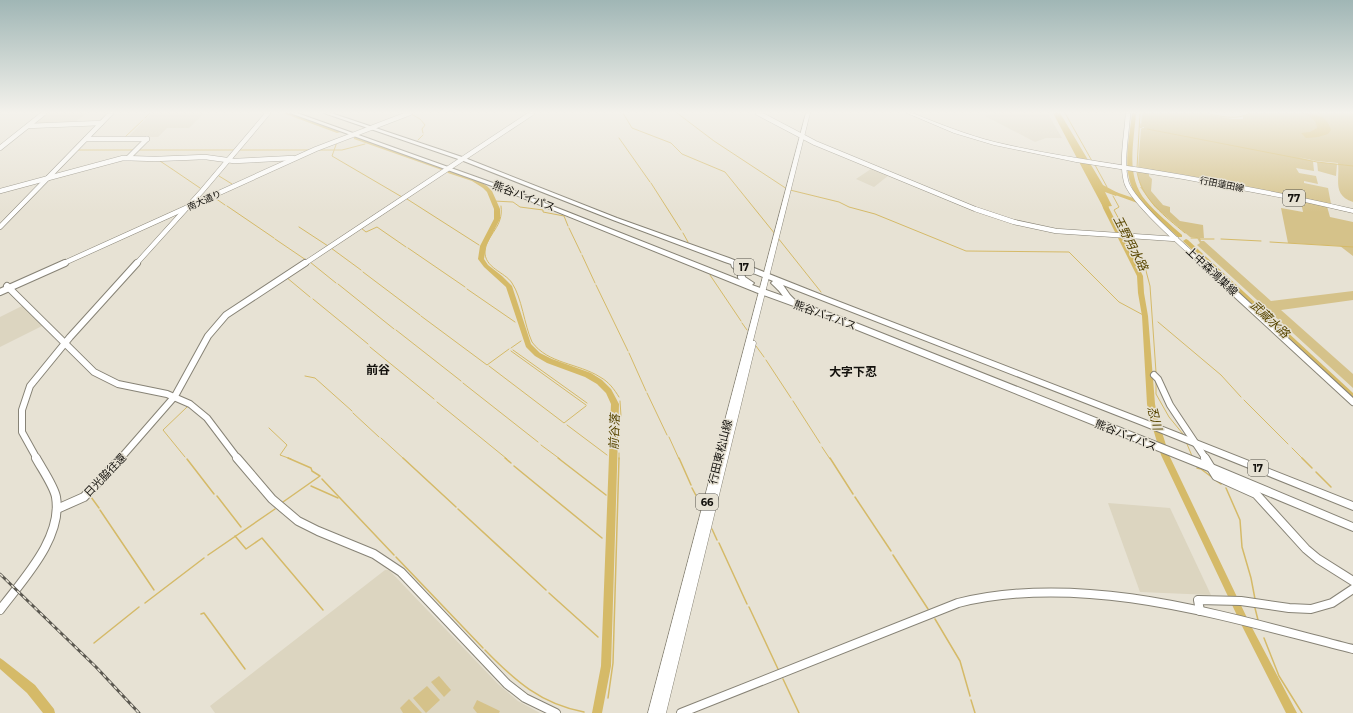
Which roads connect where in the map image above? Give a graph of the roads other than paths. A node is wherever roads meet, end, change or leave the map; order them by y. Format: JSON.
{"nodes":[{"id":1,"x":79,"y":146,"type":"edge"},
{"id":2,"x":140,"y":146,"type":"edge"},
{"id":3,"x":240,"y":146,"type":"edge"},
{"id":4,"x":321,"y":146,"type":"edge"},
{"id":5,"x":387,"y":146,"type":"edge"},
{"id":6,"x":427,"y":146,"type":"joint"},
{"id":7,"x":482,"y":146,"type":"edge"},
{"id":8,"x":800,"y":146,"type":"edge"},
{"id":9,"x":825,"y":146,"type":"edge"},
{"id":10,"x":1009,"y":146,"type":"edge"},
{"id":11,"x":1126,"y":146,"type":"edge"},
{"id":12,"x":313,"y":150,"type":"junction"},
{"id":13,"x":129,"y":157,"type":"junction"},
{"id":14,"x":294,"y":158,"type":"junction"},
{"id":15,"x":228,"y":160,"type":"junction"},
{"id":16,"x":461,"y":160,"type":"junction"},
{"id":17,"x":451,"y":166,"type":"junction"},
{"id":18,"x":1125,"y":168,"type":"junction"},
{"id":19,"x":48,"y":178,"type":"junction"},
{"id":20,"x":515,"y":180,"type":"junction"},
{"id":21,"x":488,"y":182,"type":"junction"},
{"id":22,"x":504,"y":188,"type":"junction"},
{"id":23,"x":0,"y":191,"type":"edge"},
{"id":24,"x":188,"y":206,"type":"junction"},
{"id":25,"x":1353,"y":211,"type":"edge"},
{"id":26,"x":164,"y":218,"type":"junction"},
{"id":27,"x":174,"y":222,"type":"junction"},
{"id":28,"x":0,"y":227,"type":"edge"},
{"id":29,"x":1176,"y":238,"type":"junction"},
{"id":30,"x":687,"y":246,"type":"junction"},
{"id":31,"x":676,"y":257,"type":"junction"},
{"id":32,"x":727,"y":260,"type":"junction"},
{"id":33,"x":767,"y":278,"type":"junction"},
{"id":34,"x":8,"y":287,"type":"junction"},
{"id":35,"x":0,"y":290,"type":"edge"},
{"id":36,"x":763,"y":290,"type":"junction"},
{"id":37,"x":824,"y":300,"type":"junction"},
{"id":38,"x":796,"y":305,"type":"junction"},
{"id":39,"x":819,"y":312,"type":"junction"},
{"id":40,"x":65,"y":343,"type":"junction"},
{"id":41,"x":1154,"y":375,"type":"dead end"},
{"id":42,"x":175,"y":396,"type":"junction"},
{"id":43,"x":1353,"y":402,"type":"edge"},
{"id":44,"x":1197,"y":444,"type":"junction"},
{"id":45,"x":1209,"y":467,"type":"junction"},
{"id":46,"x":1326,"y":495,"type":"junction"},
{"id":47,"x":1353,"y":503,"type":"edge"},
{"id":48,"x":1353,"y":506,"type":"edge"},
{"id":49,"x":57,"y":509,"type":"junction"},
{"id":50,"x":1327,"y":516,"type":"junction"},
{"id":51,"x":1353,"y":527,"type":"edge"},
{"id":52,"x":1353,"y":530,"type":"edge"},
{"id":53,"x":1353,"y":581,"type":"edge"},
{"id":54,"x":1353,"y":588,"type":"edge"},
{"id":55,"x":0,"y":610,"type":"edge"},
{"id":56,"x":1200,"y":611,"type":"junction"},
{"id":57,"x":1353,"y":649,"type":"edge"},
{"id":58,"x":556,"y":713,"type":"edge"},
{"id":59,"x":653,"y":713,"type":"edge"},
{"id":60,"x":661,"y":713,"type":"edge"},
{"id":61,"x":681,"y":713,"type":"edge"}],
"edges":[{"from":1,"to":19,"type":"street"},
{"from":2,"to":13,"type":"street"},
{"from":3,"to":15,"type":"street"},
{"from":4,"to":12,"type":"street","name":"南大通り"},
{"from":5,"to":17,"type":"highway","name":"熊谷バイパス","number":"17"},
{"from":6,"to":16,"type":"highway","name":"熊谷バイパス","number":"17"},
{"from":6,"to":17,"type":"highway"},
{"from":7,"to":16,"type":"street","name":"日光脇往還"},
{"from":8,"to":33,"type":"main road","name":"行田東松山線","number":"66"},
{"from":9,"to":29,"type":"street"},
{"from":10,"to":18,"type":"main road","name":"行田蓮田線","number":"77"},
{"from":11,"to":18,"type":"street"},
{"from":12,"to":14,"type":"street","name":"南大通り"},
{"from":12,"to":24,"type":"street","name":"南大通り"},
{"from":13,"to":15,"type":"street"},
{"from":13,"to":19,"type":"street"},
{"from":14,"to":15,"type":"street"},
{"from":14,"to":24,"type":"street","name":"南大通り"},
{"from":15,"to":24,"type":"street"},
{"from":16,"to":17,"type":"street","name":"日光脇往還"},
{"from":16,"to":20,"type":"highway","name":"熊谷バイパス","number":"17"},
{"from":16,"to":21,"type":"highway"},
{"from":17,"to":21,"type":"highway","name":"熊谷バイパス","number":"17"},
{"from":17,"to":42,"type":"street","name":"日光脇往還"},
{"from":18,"to":25,"type":"main road","name":"行田蓮田線","number":"77"},
{"from":18,"to":29,"type":"street","name":"上中森鴻巣線"},
{"from":19,"to":23,"type":"street"},
{"from":19,"to":28,"type":"street"},
{"from":20,"to":22,"type":"highway"},
{"from":20,"to":30,"type":"highway","name":"熊谷バイパス","number":"17"},
{"from":21,"to":22,"type":"highway","name":"熊谷バイパス","number":"17"},
{"from":22,"to":31,"type":"highway","name":"熊谷バイパス","number":"17"},
{"from":24,"to":26,"type":"street","name":"南大通り"},
{"from":24,"to":27,"type":"street"},
{"from":24,"to":34,"type":"street","name":"南大通り"},
{"from":26,"to":27,"type":"street"},
{"from":26,"to":34,"type":"street","name":"南大通り"},
{"from":27,"to":40,"type":"street"},
{"from":29,"to":43,"type":"street","name":"上中森鴻巣線"},
{"from":30,"to":31,"type":"highway"},
{"from":30,"to":32,"type":"highway","name":"熊谷バイパス","number":"17"},
{"from":31,"to":36,"type":"highway","name":"熊谷バイパス","number":"17"},
{"from":32,"to":33,"type":"highway","name":"熊谷バイパス","number":"17"},
{"from":32,"to":36,"type":"highway","number":"17"},
{"from":33,"to":36,"type":"main road","name":"行田東松山線","number":"66"},
{"from":33,"to":37,"type":"highway","name":"熊谷バイパス","number":"17"},
{"from":33,"to":38,"type":"highway","number":"17"},
{"from":34,"to":35,"type":"street","name":"南大通り"},
{"from":34,"to":40,"type":"street"},
{"from":36,"to":38,"type":"highway","name":"熊谷バイパス","number":"17"},
{"from":36,"to":59,"type":"main road","name":"行田東松山線","number":"66"},
{"from":36,"to":60,"type":"main road","name":"行田東松山線","number":"66"},
{"from":37,"to":39,"type":"highway"},
{"from":37,"to":44,"type":"highway","name":"熊谷バイパス","number":"17"},
{"from":38,"to":39,"type":"highway","name":"熊谷バイパス","number":"17"},
{"from":39,"to":45,"type":"highway","name":"熊谷バイパス","number":"17"},
{"from":40,"to":42,"type":"street"},
{"from":40,"to":49,"type":"street"},
{"from":41,"to":44,"type":"street"},
{"from":42,"to":49,"type":"street","name":"日光脇往還"},
{"from":42,"to":58,"type":"street"},
{"from":44,"to":45,"type":"street"},
{"from":44,"to":46,"type":"highway","name":"熊谷バイパス","number":"17"},
{"from":45,"to":50,"type":"highway","name":"熊谷バイパス","number":"17"},
{"from":45,"to":53,"type":"street"},
{"from":46,"to":47,"type":"highway","number":"17"},
{"from":46,"to":48,"type":"highway","name":"熊谷バイパス","number":"17"},
{"from":49,"to":55,"type":"street"},
{"from":50,"to":51,"type":"highway","name":"熊谷バイパス","number":"17"},
{"from":50,"to":52,"type":"highway","number":"17"},
{"from":54,"to":56,"type":"street"},
{"from":56,"to":57,"type":"street"},
{"from":56,"to":61,"type":"street"}]}
